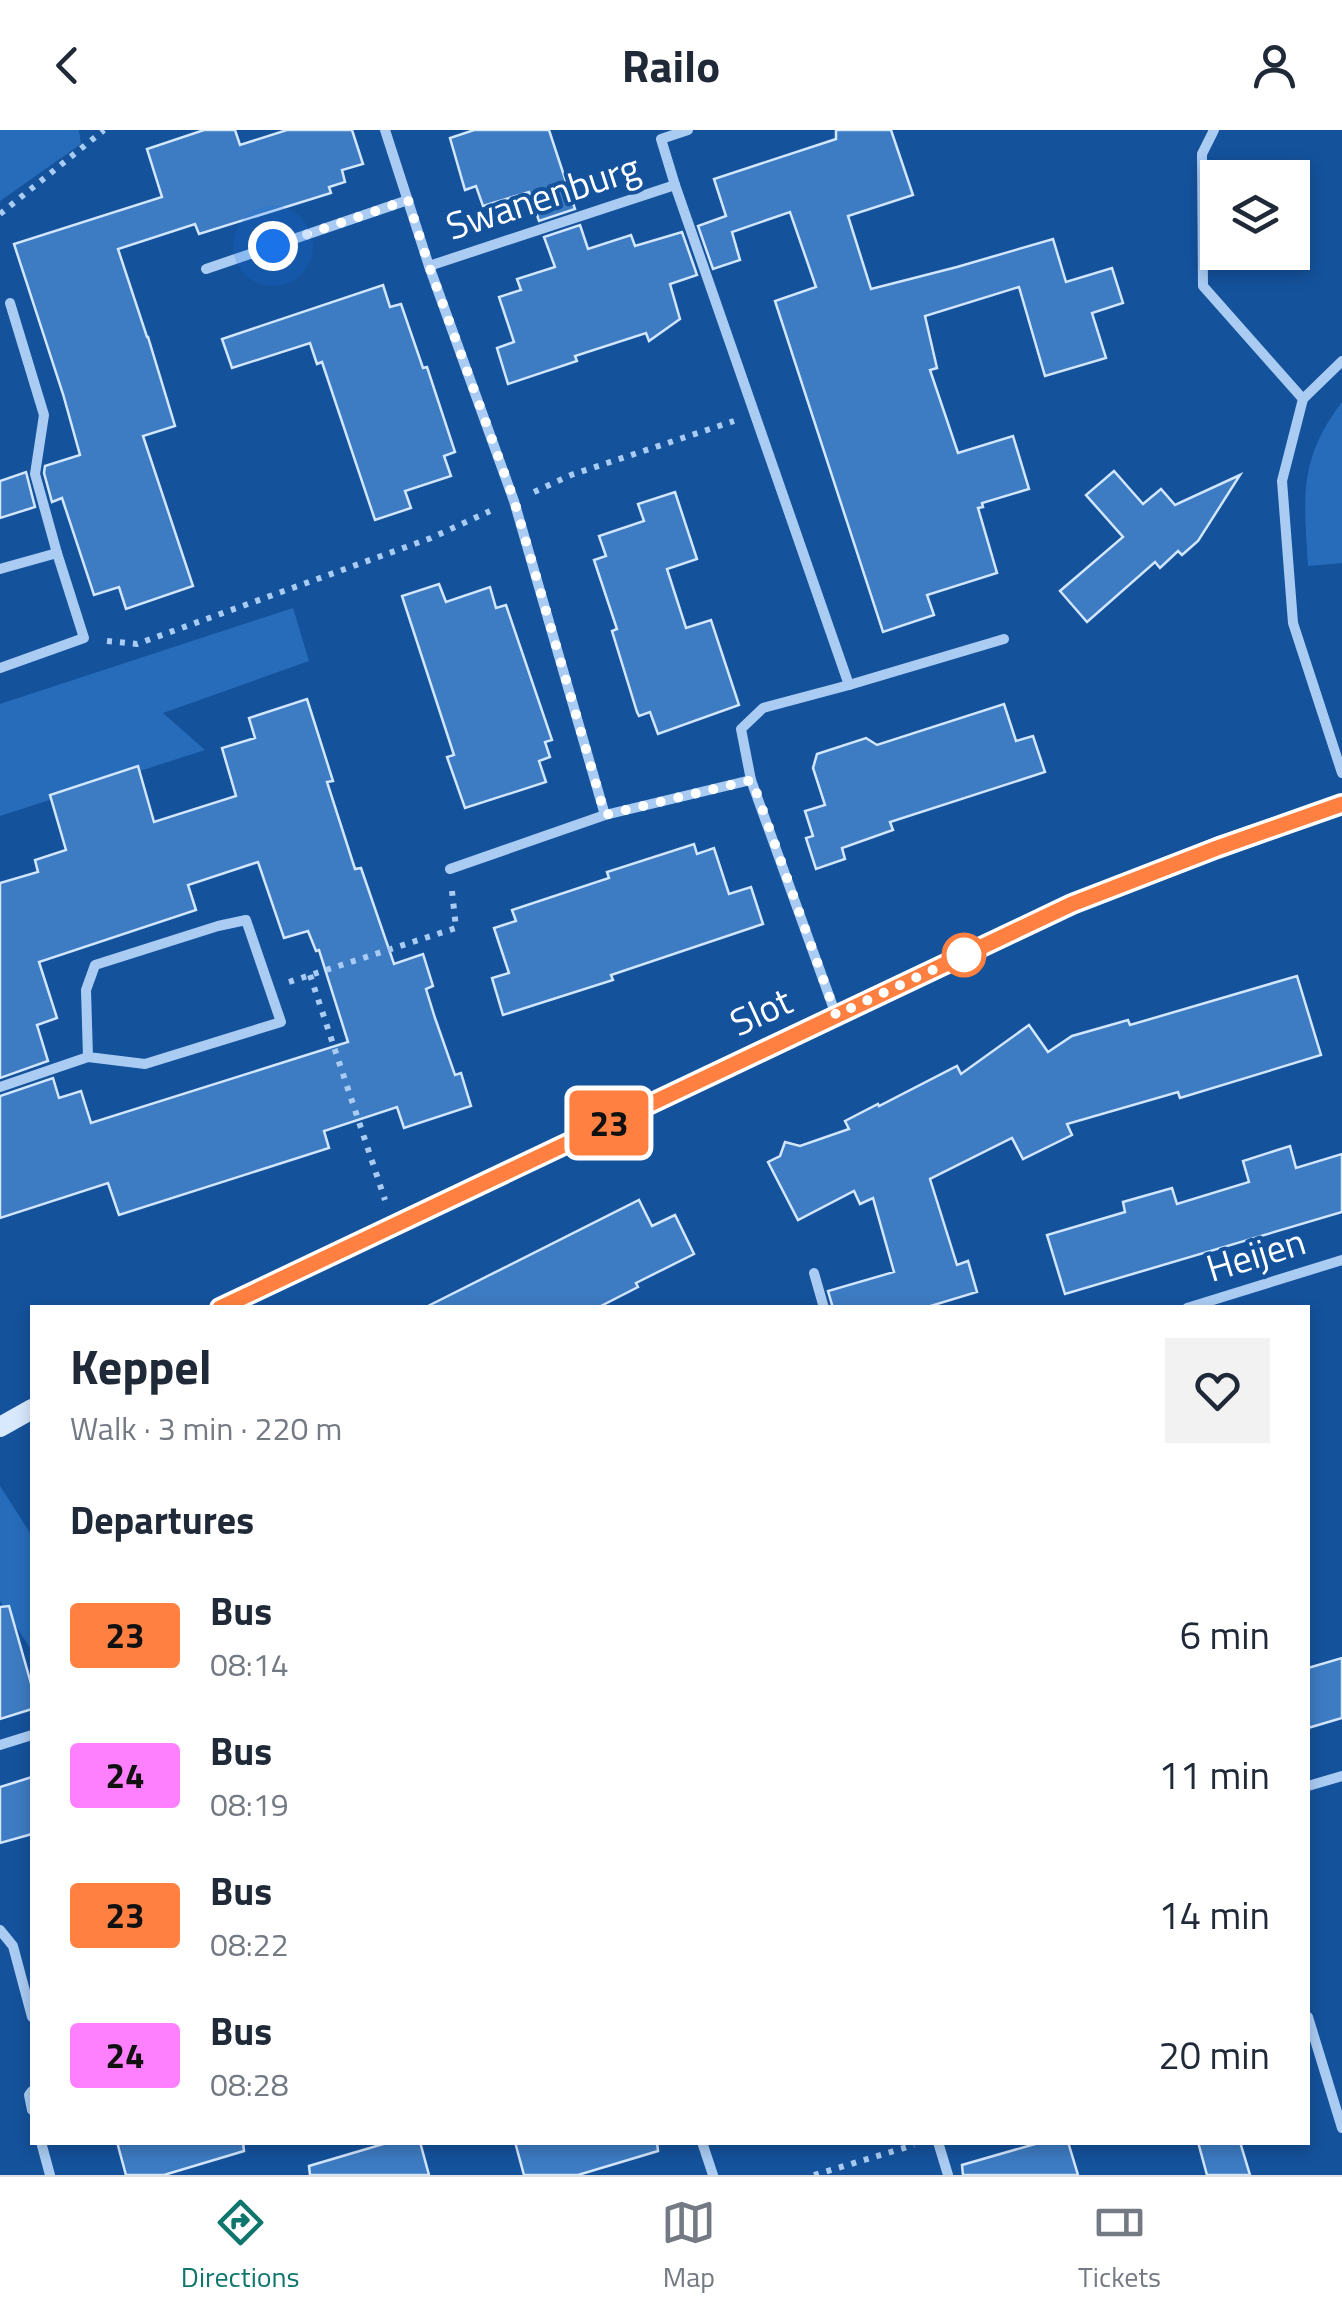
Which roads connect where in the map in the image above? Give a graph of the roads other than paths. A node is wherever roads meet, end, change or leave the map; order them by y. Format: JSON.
{"nodes":[{"id":1,"x":385,"y":130,"type":"edge"},
{"id":2,"x":688,"y":130,"type":"edge"},
{"id":3,"x":1214,"y":130,"type":"edge"},
{"id":4,"x":675,"y":185,"type":"junction"},
{"id":5,"x":408,"y":200,"type":"junction"},
{"id":6,"x":429,"y":266,"type":"junction"},
{"id":7,"x":206,"y":269,"type":"dead end"},
{"id":8,"x":10,"y":303,"type":"dead end"},
{"id":9,"x":1342,"y":362,"type":"edge"},
{"id":10,"x":1303,"y":399,"type":"junction"},
{"id":11,"x":56,"y":553,"type":"junction"},
{"id":12,"x":0,"y":569,"type":"edge"},
{"id":13,"x":1004,"y":639,"type":"dead end"},
{"id":14,"x":0,"y":668,"type":"edge"},
{"id":15,"x":848,"y":685,"type":"junction"},
{"id":16,"x":1342,"y":773,"type":"edge"},
{"id":17,"x":752,"y":780,"type":"junction"},
{"id":18,"x":1342,"y":804,"type":"edge"},
{"id":19,"x":605,"y":815,"type":"junction"},
{"id":20,"x":450,"y":868,"type":"road end"},
{"id":21,"x":836,"y":1015,"type":"junction"},
{"id":22,"x":88,"y":1057,"type":"junction"},
{"id":23,"x":0,"y":1087,"type":"edge"},
{"id":24,"x":1342,"y":1260,"type":"edge"},
{"id":25,"x":814,"y":1273,"type":"dead end"},
{"id":26,"x":226,"y":1305,"type":"edge"},
{"id":27,"x":823,"y":1305,"type":"edge"},
{"id":28,"x":1197,"y":1305,"type":"edge"},
{"id":29,"x":30,"y":1410,"type":"edge"},
{"id":30,"x":0,"y":1427,"type":"edge"},
{"id":31,"x":30,"y":1736,"type":"edge"},
{"id":32,"x":0,"y":1746,"type":"edge"},
{"id":33,"x":1342,"y":1776,"type":"edge"},
{"id":34,"x":1310,"y":1785,"type":"edge"},
{"id":35,"x":0,"y":1930,"type":"edge"},
{"id":36,"x":30,"y":2010,"type":"edge"},
{"id":37,"x":1310,"y":2024,"type":"edge"},
{"id":38,"x":1342,"y":2128,"type":"edge"},
{"id":39,"x":43,"y":2145,"type":"edge"},
{"id":40,"x":703,"y":2145,"type":"edge"},
{"id":41,"x":939,"y":2145,"type":"edge"},
{"id":42,"x":50,"y":2175,"type":"edge"},
{"id":43,"x":713,"y":2175,"type":"edge"},
{"id":44,"x":948,"y":2175,"type":"edge"}],
"edges":[{"from":1,"to":5,"type":"street"},
{"from":2,"to":4,"type":"street"},
{"from":3,"to":10,"type":"street"},
{"from":4,"to":6,"type":"street","name":"Swanenburg"},
{"from":4,"to":15,"type":"street"},
{"from":5,"to":6,"type":"street"},
{"from":5,"to":7,"type":"street"},
{"from":6,"to":19,"type":"street"},
{"from":8,"to":11,"type":"street"},
{"from":9,"to":10,"type":"street"},
{"from":10,"to":16,"type":"street"},
{"from":11,"to":12,"type":"street"},
{"from":11,"to":14,"type":"street"},
{"from":13,"to":15,"type":"street"},
{"from":15,"to":17,"type":"street"},
{"from":17,"to":19,"type":"street"},
{"from":17,"to":21,"type":"street"},
{"from":18,"to":21,"type":"street","name":"Slot"},
{"from":19,"to":20,"type":"street"},
{"from":21,"to":26,"type":"street","name":"Slot"},
{"from":22,"to":22,"type":"street"},
{"from":22,"to":23,"type":"street"},
{"from":24,"to":28,"type":"street","name":"Heijen"},
{"from":25,"to":27,"type":"street"},
{"from":29,"to":30,"type":"street"},
{"from":31,"to":32,"type":"street"},
{"from":33,"to":34,"type":"street"},
{"from":35,"to":36,"type":"street"},
{"from":37,"to":38,"type":"street"},
{"from":39,"to":42,"type":"street"},
{"from":40,"to":43,"type":"street"},
{"from":41,"to":44,"type":"street"}]}
